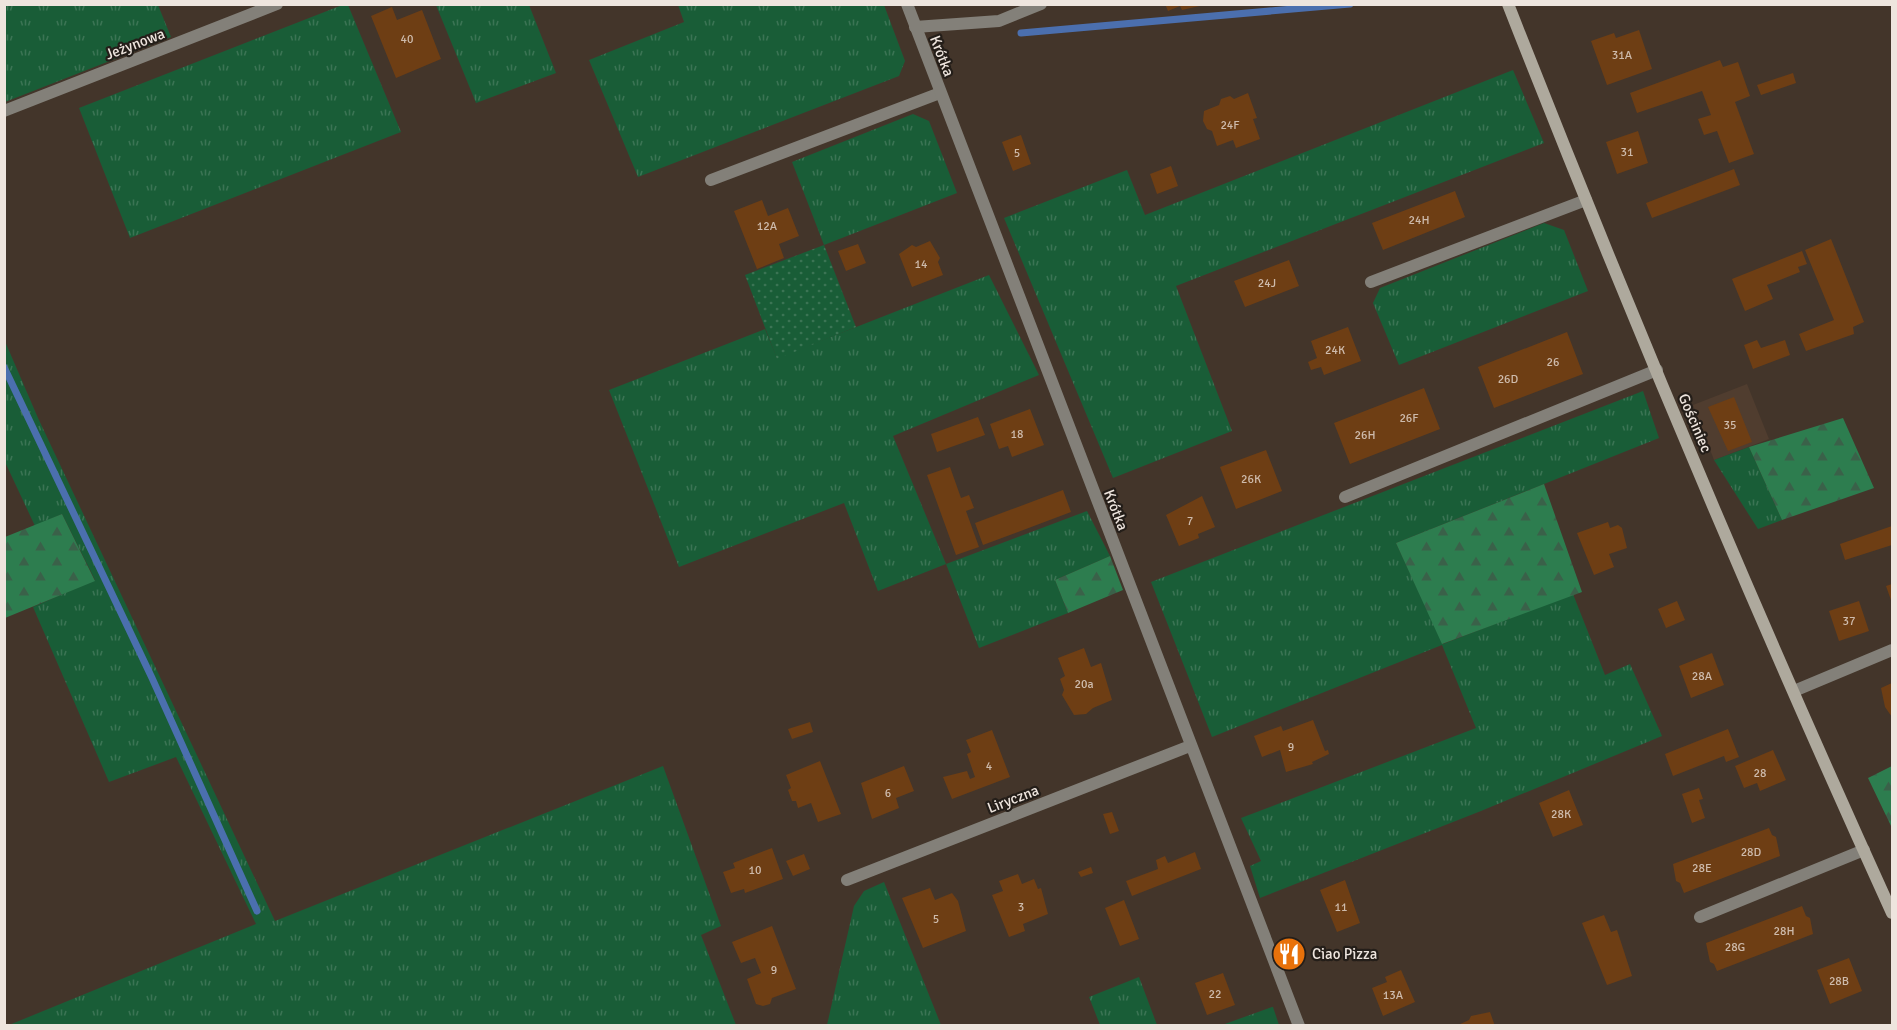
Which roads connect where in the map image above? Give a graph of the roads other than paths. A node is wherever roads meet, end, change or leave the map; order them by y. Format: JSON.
{"nodes":[{"id":1,"x":277,"y":4,"type":"edge"},
{"id":2,"x":906,"y":4,"type":"edge"},
{"id":3,"x":1041,"y":4,"type":"edge"},
{"id":4,"x":1508,"y":4,"type":"edge"},
{"id":5,"x":915,"y":27,"type":"junction"},
{"id":6,"x":940,"y":93,"type":"junction"},
{"id":7,"x":4,"y":111,"type":"edge"},
{"id":8,"x":711,"y":180,"type":"dead end"},
{"id":9,"x":1586,"y":200,"type":"junction"},
{"id":10,"x":1371,"y":282,"type":"dead end"},
{"id":11,"x":1657,"y":370,"type":"junction"},
{"id":12,"x":1345,"y":497,"type":"dead end"},
{"id":13,"x":1893,"y":650,"type":"edge"},
{"id":14,"x":1794,"y":691,"type":"junction"},
{"id":15,"x":1190,"y":746,"type":"junction"},
{"id":16,"x":1864,"y":850,"type":"junction"},
{"id":17,"x":847,"y":880,"type":"dead end"},
{"id":18,"x":1893,"y":913,"type":"edge"},
{"id":19,"x":1700,"y":917,"type":"dead end"},
{"id":20,"x":1299,"y":1026,"type":"edge"}],
"edges":[{"from":1,"to":7,"type":"street","name":"Jeżynowa"},
{"from":2,"to":5,"type":"street","name":"Krótka"},
{"from":3,"to":5,"type":"street"},
{"from":4,"to":9,"type":"street","name":"Gościniec"},
{"from":5,"to":6,"type":"street","name":"Krótka"},
{"from":6,"to":8,"type":"street"},
{"from":6,"to":15,"type":"street","name":"Krótka"},
{"from":9,"to":10,"type":"street"},
{"from":9,"to":11,"type":"street","name":"Gościniec"},
{"from":11,"to":12,"type":"street"},
{"from":11,"to":14,"type":"street","name":"Gościniec"},
{"from":13,"to":14,"type":"street"},
{"from":14,"to":16,"type":"street","name":"Gościniec"},
{"from":15,"to":17,"type":"street","name":"Liryczna"},
{"from":15,"to":20,"type":"street","name":"Krótka"},
{"from":16,"to":18,"type":"street","name":"Gościniec"},
{"from":16,"to":19,"type":"street"}]}
